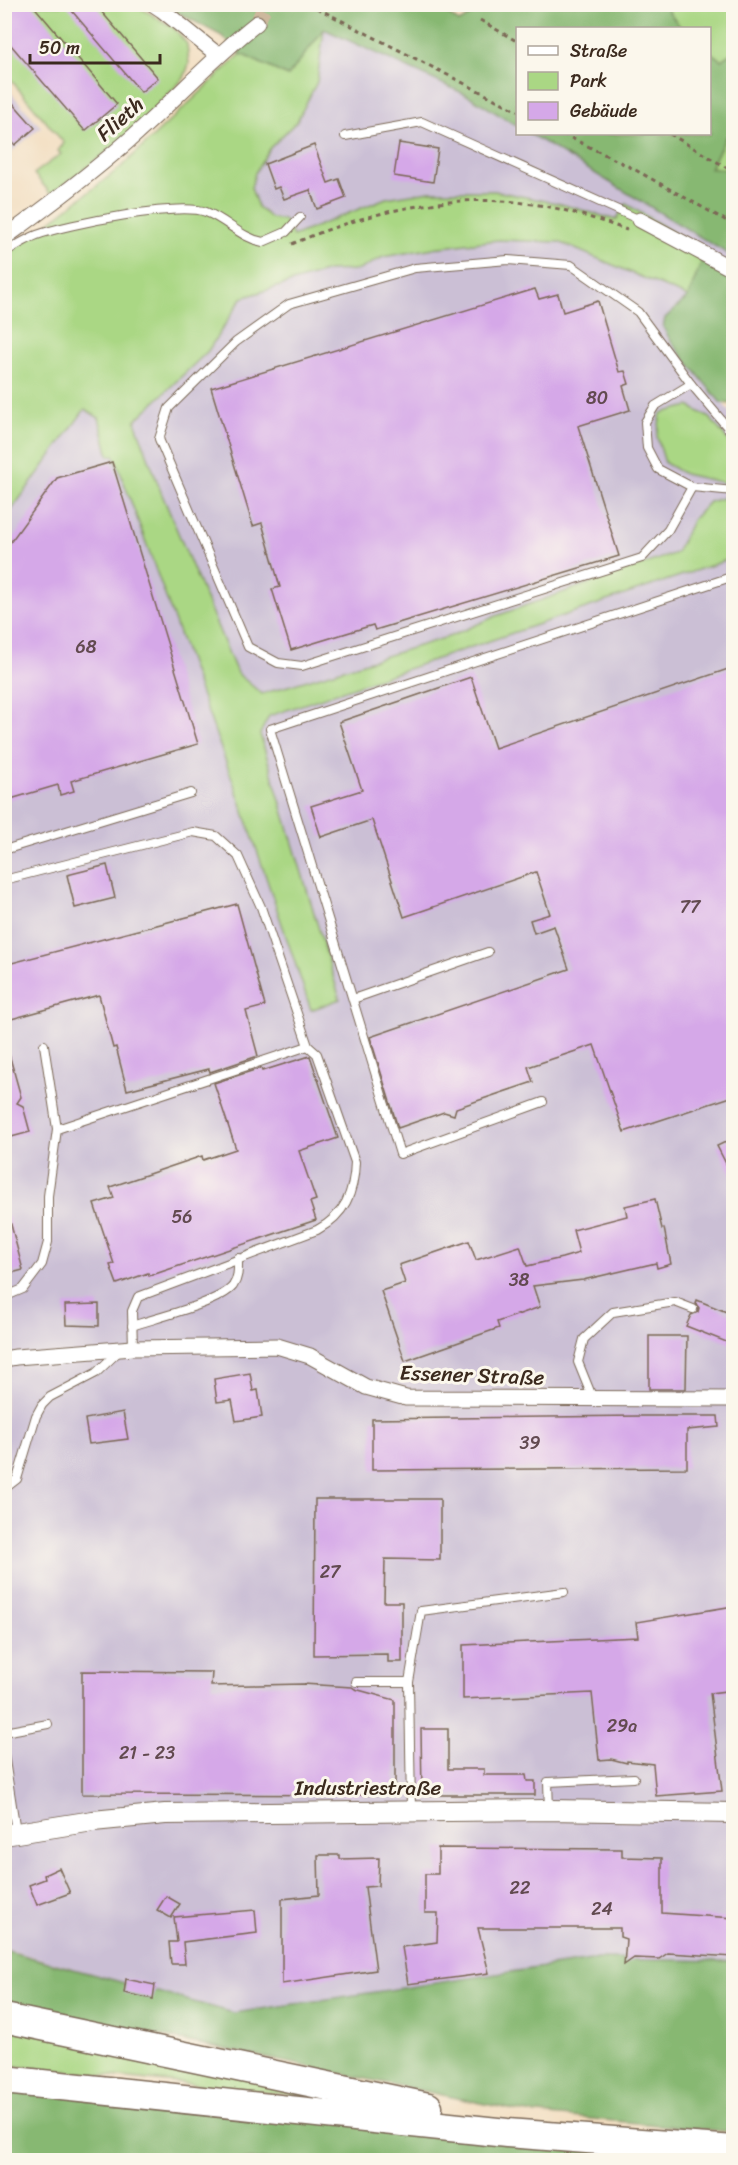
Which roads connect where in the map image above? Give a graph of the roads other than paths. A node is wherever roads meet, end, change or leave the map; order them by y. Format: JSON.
{"nodes":[{"id":1,"x":153,"y":4,"type":"edge"},
{"id":2,"x":256,"y":23,"type":"tunnel mouth"},
{"id":3,"x":218,"y":55,"type":"junction"},
{"id":4,"x":345,"y":136,"type":"dead end"},
{"id":5,"x":300,"y":217,"type":"dead end"},
{"id":6,"x":640,"y":220,"type":"joint"},
{"id":7,"x":4,"y":238,"type":"edge"},
{"id":8,"x":4,"y":252,"type":"edge"},
{"id":9,"x":734,"y":270,"type":"edge"},
{"id":10,"x":691,"y":384,"type":"junction"},
{"id":11,"x":734,"y":435,"type":"edge"},
{"id":12,"x":692,"y":487,"type":"junction"},
{"id":13,"x":734,"y":491,"type":"edge"},
{"id":14,"x":734,"y":576,"type":"edge"},
{"id":15,"x":191,"y":793,"type":"dead end"},
{"id":16,"x":4,"y":850,"type":"edge"},
{"id":17,"x":4,"y":880,"type":"edge"},
{"id":18,"x":488,"y":952,"type":"dead end"},
{"id":19,"x":352,"y":999,"type":"junction"},
{"id":20,"x":44,"y":1045,"type":"dead end"},
{"id":21,"x":308,"y":1046,"type":"junction"},
{"id":22,"x":543,"y":1102,"type":"dead end"},
{"id":23,"x":57,"y":1129,"type":"junction"},
{"id":24,"x":238,"y":1258,"type":"junction"},
{"id":25,"x":4,"y":1297,"type":"edge"},
{"id":26,"x":693,"y":1309,"type":"dead end"},
{"id":27,"x":132,"y":1326,"type":"junction"},
{"id":28,"x":127,"y":1348,"type":"junction"},
{"id":29,"x":4,"y":1359,"type":"edge"},
{"id":30,"x":593,"y":1399,"type":"junction"},
{"id":31,"x":734,"y":1399,"type":"edge"},
{"id":32,"x":4,"y":1489,"type":"edge"},
{"id":33,"x":564,"y":1592,"type":"dead end"},
{"id":34,"x":356,"y":1682,"type":"dead end"},
{"id":35,"x":409,"y":1682,"type":"junction"},
{"id":36,"x":48,"y":1724,"type":"dead end"},
{"id":37,"x":4,"y":1732,"type":"edge"},
{"id":38,"x":4,"y":1754,"type":"edge"},
{"id":39,"x":634,"y":1778,"type":"dead end"},
{"id":40,"x":549,"y":1810,"type":"junction"},
{"id":41,"x":411,"y":1812,"type":"junction"},
{"id":42,"x":734,"y":1812,"type":"edge"},
{"id":43,"x":10,"y":1834,"type":"edge"},
{"id":44,"x":4,"y":2018,"type":"edge"},
{"id":45,"x":4,"y":2080,"type":"edge"},
{"id":46,"x":650,"y":2143,"type":"junction"},
{"id":47,"x":734,"y":2150,"type":"edge"}],
"edges":[{"from":1,"to":3,"type":"street"},
{"from":2,"to":3,"type":"street","name":"Flieth"},
{"from":3,"to":7,"type":"street","name":"Flieth"},
{"from":4,"to":6,"type":"lane"},
{"from":5,"to":8,"type":"lane"},
{"from":6,"to":9,"type":"street"},
{"from":10,"to":11,"type":"lane"},
{"from":10,"to":12,"type":"lane"},
{"from":10,"to":12,"type":"lane"},
{"from":12,"to":13,"type":"lane"},
{"from":14,"to":19,"type":"lane"},
{"from":15,"to":16,"type":"lane"},
{"from":17,"to":21,"type":"lane"},
{"from":18,"to":19,"type":"lane"},
{"from":19,"to":22,"type":"lane"},
{"from":20,"to":23,"type":"lane"},
{"from":21,"to":23,"type":"lane"},
{"from":21,"to":24,"type":"lane"},
{"from":23,"to":25,"type":"lane"},
{"from":24,"to":27,"type":"lane"},
{"from":24,"to":27,"type":"lane"},
{"from":26,"to":30,"type":"lane"},
{"from":27,"to":28,"type":"lane"},
{"from":28,"to":29,"type":"street","name":"Essener Straße"},
{"from":28,"to":30,"type":"street","name":"Essener Straße"},
{"from":28,"to":32,"type":"lane"},
{"from":30,"to":31,"type":"street","name":"Essener Straße"},
{"from":33,"to":35,"type":"lane"},
{"from":34,"to":35,"type":"lane"},
{"from":35,"to":41,"type":"lane"},
{"from":36,"to":37,"type":"lane"},
{"from":38,"to":43,"type":"lane"},
{"from":39,"to":40,"type":"lane"},
{"from":40,"to":41,"type":"street","name":"Industriestraße"},
{"from":40,"to":42,"type":"street","name":"Industriestraße"},
{"from":41,"to":43,"type":"street","name":"Industriestraße"},
{"from":44,"to":46,"type":"highway"},
{"from":45,"to":46,"type":"highway"},
{"from":46,"to":47,"type":"highway"}]}
